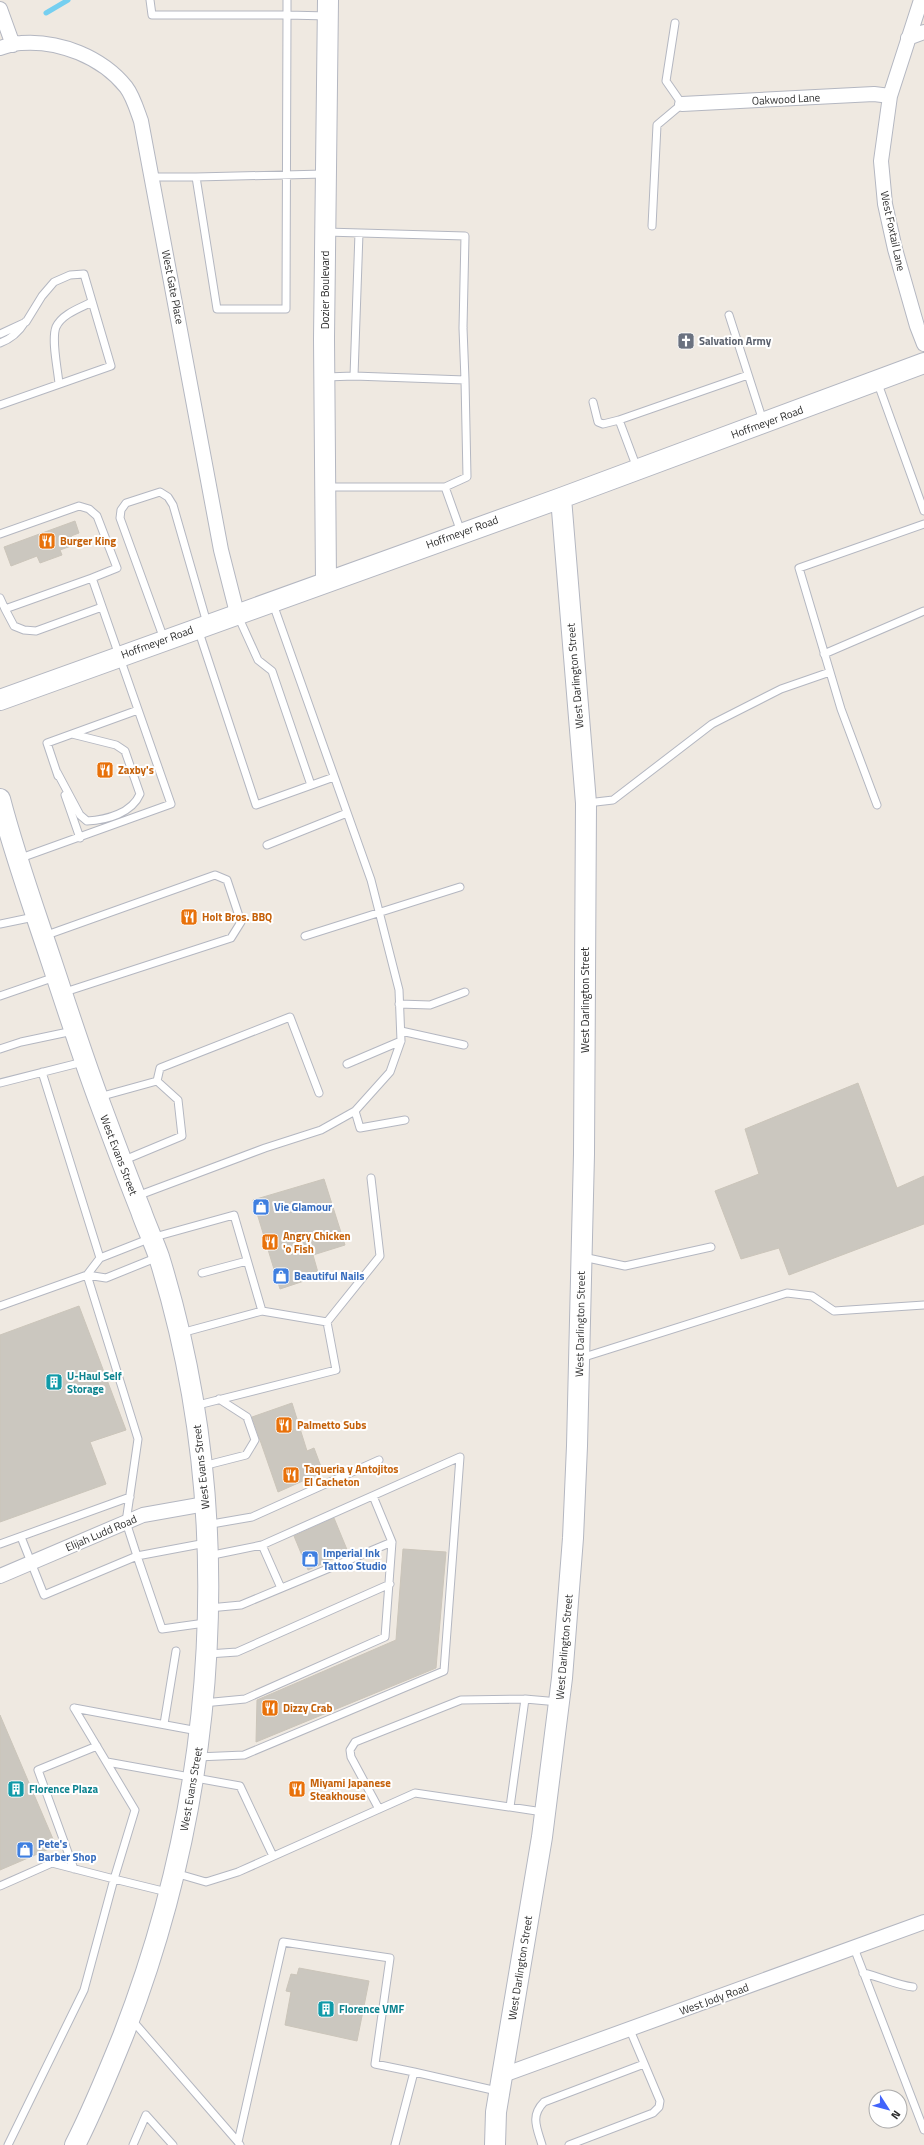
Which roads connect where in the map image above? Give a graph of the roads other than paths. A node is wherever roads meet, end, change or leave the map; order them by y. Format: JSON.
{"nodes":[{"id":1,"x":150,"y":0,"type":"edge"},
{"id":2,"x":287,"y":0,"type":"edge"},
{"id":3,"x":921,"y":0,"type":"edge"},
{"id":4,"x":328,"y":8,"type":"edge"},
{"id":5,"x":0,"y":9,"type":"edge"},
{"id":6,"x":287,"y":15,"type":"junction"},
{"id":7,"x":675,"y":23,"type":"dead end"},
{"id":8,"x":924,"y":32,"type":"edge"},
{"id":9,"x":908,"y":38,"type":"junction"},
{"id":10,"x":6,"y":46,"type":"edge"},
{"id":11,"x":890,"y":96,"type":"junction"},
{"id":12,"x":682,"y":104,"type":"junction"},
{"id":13,"x":287,"y":174,"type":"junction"},
{"id":14,"x":326,"y":174,"type":"junction"},
{"id":15,"x":151,"y":177,"type":"junction"},
{"id":16,"x":196,"y":177,"type":"junction"},
{"id":17,"x":652,"y":226,"type":"dead end"},
{"id":18,"x":325,"y":232,"type":"junction"},
{"id":19,"x":359,"y":233,"type":"junction"},
{"id":20,"x":92,"y":302,"type":"junction"},
{"id":21,"x":729,"y":315,"type":"dead end"},
{"id":22,"x":26,"y":322,"type":"junction"},
{"id":23,"x":0,"y":334,"type":"edge"},
{"id":24,"x":0,"y":343,"type":"edge"},
{"id":25,"x":924,"y":344,"type":"edge"},
{"id":26,"x":924,"y":363,"type":"edge"},
{"id":27,"x":748,"y":375,"type":"junction"},
{"id":28,"x":354,"y":376,"type":"junction"},
{"id":29,"x":325,"y":377,"type":"junction"},
{"id":30,"x":465,"y":380,"type":"junction"},
{"id":31,"x":877,"y":381,"type":"junction"},
{"id":32,"x":60,"y":384,"type":"junction"},
{"id":33,"x":593,"y":402,"type":"dead end"},
{"id":34,"x":0,"y":405,"type":"edge"},
{"id":35,"x":619,"y":420,"type":"junction"},
{"id":36,"x":764,"y":423,"type":"junction"},
{"id":37,"x":638,"y":469,"type":"junction"},
{"id":38,"x":445,"y":487,"type":"junction"},
{"id":39,"x":325,"y":488,"type":"junction"},
{"id":40,"x":561,"y":498,"type":"junction"},
{"id":41,"x":924,"y":511,"type":"edge"},
{"id":42,"x":924,"y":524,"type":"edge"},
{"id":43,"x":461,"y":533,"type":"junction"},
{"id":44,"x":0,"y":534,"type":"edge"},
{"id":45,"x":92,"y":578,"type":"junction"},
{"id":46,"x":326,"y":581,"type":"junction"},
{"id":47,"x":0,"y":598,"type":"edge"},
{"id":48,"x":272,"y":600,"type":"junction"},
{"id":49,"x":5,"y":608,"type":"junction"},
{"id":50,"x":102,"y":608,"type":"junction"},
{"id":51,"x":924,"y":611,"type":"edge"},
{"id":52,"x":237,"y":613,"type":"junction"},
{"id":53,"x":202,"y":626,"type":"junction"},
{"id":54,"x":164,"y":639,"type":"junction"},
{"id":55,"x":824,"y":654,"type":"junction"},
{"id":56,"x":118,"y":656,"type":"junction"},
{"id":57,"x":830,"y":672,"type":"junction"},
{"id":58,"x":0,"y":700,"type":"edge"},
{"id":59,"x":138,"y":710,"type":"junction"},
{"id":60,"x":72,"y":734,"type":"junction"},
{"id":61,"x":57,"y":772,"type":"junction"},
{"id":62,"x":334,"y":777,"type":"junction"},
{"id":63,"x":311,"y":785,"type":"junction"},
{"id":64,"x":0,"y":799,"type":"edge"},
{"id":65,"x":586,"y":803,"type":"junction"},
{"id":66,"x":878,"y":805,"type":"dead end"},
{"id":67,"x":347,"y":813,"type":"junction"},
{"id":68,"x":80,"y":838,"type":"junction"},
{"id":69,"x":267,"y":845,"type":"dead end"},
{"id":70,"x":12,"y":849,"type":"junction"},
{"id":71,"x":460,"y":887,"type":"dead end"},
{"id":72,"x":379,"y":914,"type":"junction"},
{"id":73,"x":37,"y":917,"type":"junction"},
{"id":74,"x":0,"y":924,"type":"edge"},
{"id":75,"x":43,"y":936,"type":"junction"},
{"id":76,"x":305,"y":936,"type":"dead end"},
{"id":77,"x":59,"y":984,"type":"junction"},
{"id":78,"x":464,"y":992,"type":"dead end"},
{"id":79,"x":0,"y":996,"type":"edge"},
{"id":80,"x":399,"y":1004,"type":"junction"},
{"id":81,"x":75,"y":1031,"type":"junction"},
{"id":82,"x":401,"y":1031,"type":"junction"},
{"id":83,"x":401,"y":1041,"type":"junction"},
{"id":84,"x":464,"y":1045,"type":"dead end"},
{"id":85,"x":0,"y":1049,"type":"edge"},
{"id":86,"x":86,"y":1061,"type":"junction"},
{"id":87,"x":347,"y":1064,"type":"dead end"},
{"id":88,"x":42,"y":1072,"type":"junction"},
{"id":89,"x":157,"y":1081,"type":"junction"},
{"id":90,"x":0,"y":1083,"type":"edge"},
{"id":91,"x":319,"y":1093,"type":"dead end"},
{"id":92,"x":98,"y":1097,"type":"junction"},
{"id":93,"x":355,"y":1112,"type":"junction"},
{"id":94,"x":405,"y":1120,"type":"dead end"},
{"id":95,"x":122,"y":1161,"type":"junction"},
{"id":96,"x":372,"y":1178,"type":"dead end"},
{"id":97,"x":135,"y":1196,"type":"junction"},
{"id":98,"x":151,"y":1238,"type":"junction"},
{"id":99,"x":711,"y":1248,"type":"dead end"},
{"id":100,"x":581,"y":1256,"type":"junction"},
{"id":101,"x":159,"y":1257,"type":"junction"},
{"id":102,"x":100,"y":1258,"type":"junction"},
{"id":103,"x":247,"y":1261,"type":"junction"},
{"id":104,"x":202,"y":1273,"type":"dead end"},
{"id":105,"x":87,"y":1274,"type":"junction"},
{"id":106,"x":924,"y":1305,"type":"edge"},
{"id":107,"x":0,"y":1306,"type":"edge"},
{"id":108,"x":262,"y":1311,"type":"junction"},
{"id":109,"x":327,"y":1322,"type":"junction"},
{"id":110,"x":179,"y":1334,"type":"junction"},
{"id":111,"x":579,"y":1358,"type":"junction"},
{"id":112,"x":219,"y":1399,"type":"junction"},
{"id":113,"x":194,"y":1406,"type":"junction"},
{"id":114,"x":379,"y":1460,"type":"dead end"},
{"id":115,"x":201,"y":1467,"type":"junction"},
{"id":116,"x":373,"y":1496,"type":"junction"},
{"id":117,"x":130,"y":1497,"type":"junction"},
{"id":118,"x":205,"y":1504,"type":"junction"},
{"id":119,"x":126,"y":1522,"type":"junction"},
{"id":120,"x":21,"y":1536,"type":"junction"},
{"id":121,"x":207,"y":1541,"type":"junction"},
{"id":122,"x":392,"y":1542,"type":"junction"},
{"id":123,"x":0,"y":1544,"type":"edge"},
{"id":124,"x":262,"y":1545,"type":"junction"},
{"id":125,"x":137,"y":1556,"type":"junction"},
{"id":126,"x":31,"y":1563,"type":"junction"},
{"id":127,"x":0,"y":1576,"type":"edge"},
{"id":128,"x":390,"y":1584,"type":"junction"},
{"id":129,"x":281,"y":1588,"type":"junction"},
{"id":130,"x":207,"y":1616,"type":"junction"},
{"id":131,"x":176,"y":1651,"type":"dead end"},
{"id":132,"x":206,"y":1655,"type":"junction"},
{"id":133,"x":525,"y":1699,"type":"junction"},
{"id":134,"x":559,"y":1702,"type":"junction"},
{"id":135,"x":203,"y":1704,"type":"junction"},
{"id":136,"x":164,"y":1724,"type":"junction"},
{"id":137,"x":200,"y":1731,"type":"junction"},
{"id":138,"x":97,"y":1746,"type":"junction"},
{"id":139,"x":197,"y":1757,"type":"junction"},
{"id":140,"x":106,"y":1762,"type":"junction"},
{"id":141,"x":194,"y":1778,"type":"junction"},
{"id":142,"x":510,"y":1807,"type":"junction"},
{"id":143,"x":379,"y":1809,"type":"junction"},
{"id":144,"x":545,"y":1812,"type":"junction"},
{"id":145,"x":273,"y":1856,"type":"junction"},
{"id":146,"x":74,"y":1869,"type":"junction"},
{"id":147,"x":174,"y":1873,"type":"junction"},
{"id":148,"x":114,"y":1879,"type":"junction"},
{"id":149,"x":0,"y":1886,"type":"edge"},
{"id":150,"x":170,"y":1893,"type":"junction"},
{"id":151,"x":924,"y":1922,"type":"edge"},
{"id":152,"x":854,"y":1948,"type":"junction"},
{"id":153,"x":863,"y":1973,"type":"junction"},
{"id":154,"x":913,"y":1987,"type":"dead end"},
{"id":155,"x":130,"y":2018,"type":"junction"},
{"id":156,"x":630,"y":2030,"type":"junction"},
{"id":157,"x":644,"y":2064,"type":"junction"},
{"id":158,"x":414,"y":2072,"type":"junction"},
{"id":159,"x":501,"y":2083,"type":"junction"},
{"id":160,"x":924,"y":2130,"type":"edge"},
{"id":161,"x":239,"y":2143,"type":"edge"},
{"id":162,"x":8,"y":2145,"type":"edge"},
{"id":163,"x":75,"y":2145,"type":"edge"},
{"id":164,"x":133,"y":2145,"type":"edge"},
{"id":165,"x":173,"y":2145,"type":"edge"},
{"id":166,"x":395,"y":2145,"type":"edge"},
{"id":167,"x":495,"y":2145,"type":"edge"},
{"id":168,"x":542,"y":2145,"type":"edge"},
{"id":169,"x":569,"y":2145,"type":"edge"}],
"edges":[{"from":1,"to":6,"type":"lane"},
{"from":2,"to":6,"type":"lane"},
{"from":3,"to":9,"type":"street","name":"West Foxtail Lane"},
{"from":4,"to":6,"type":"lane"},
{"from":4,"to":14,"type":"main road","name":"Dozier Boulevard"},
{"from":5,"to":10,"type":"street","name":"West Gate Place"},
{"from":6,"to":13,"type":"lane"},
{"from":7,"to":12,"type":"lane"},
{"from":8,"to":9,"type":"street"},
{"from":9,"to":11,"type":"street","name":"West Foxtail Lane"},
{"from":10,"to":15,"type":"street","name":"West Gate Place"},
{"from":11,"to":12,"type":"street","name":"Oakwood Lane"},
{"from":11,"to":25,"type":"street","name":"West Foxtail Lane"},
{"from":12,"to":17,"type":"lane"},
{"from":13,"to":14,"type":"lane"},
{"from":13,"to":16,"type":"lane"},
{"from":13,"to":16,"type":"lane"},
{"from":14,"to":18,"type":"main road","name":"Dozier Boulevard"},
{"from":15,"to":16,"type":"lane"},
{"from":15,"to":52,"type":"street","name":"West Gate Place"},
{"from":18,"to":19,"type":"lane"},
{"from":18,"to":29,"type":"main road","name":"Dozier Boulevard"},
{"from":19,"to":28,"type":"lane"},
{"from":19,"to":30,"type":"lane"},
{"from":20,"to":22,"type":"lane"},
{"from":20,"to":32,"type":"lane"},
{"from":20,"to":32,"type":"lane"},
{"from":21,"to":27,"type":"lane"},
{"from":22,"to":23,"type":"lane"},
{"from":22,"to":24,"type":"lane"},
{"from":26,"to":31,"type":"main road","name":"Hoffmeyer Road"},
{"from":27,"to":35,"type":"lane"},
{"from":27,"to":36,"type":"lane"},
{"from":28,"to":29,"type":"lane"},
{"from":28,"to":30,"type":"lane"},
{"from":29,"to":39,"type":"main road","name":"Dozier Boulevard"},
{"from":30,"to":38,"type":"lane"},
{"from":31,"to":36,"type":"main road","name":"Hoffmeyer Road"},
{"from":31,"to":41,"type":"lane"},
{"from":32,"to":34,"type":"lane"},
{"from":33,"to":35,"type":"lane"},
{"from":35,"to":37,"type":"lane"},
{"from":36,"to":37,"type":"main road","name":"Hoffmeyer Road"},
{"from":37,"to":40,"type":"main road","name":"Hoffmeyer Road"},
{"from":38,"to":39,"type":"lane"},
{"from":38,"to":43,"type":"lane"},
{"from":39,"to":46,"type":"main road","name":"Dozier Boulevard"},
{"from":40,"to":43,"type":"main road","name":"Hoffmeyer Road"},
{"from":40,"to":65,"type":"main road","name":"West Darlington Street"},
{"from":42,"to":55,"type":"lane"},
{"from":43,"to":46,"type":"main road","name":"Hoffmeyer Road"},
{"from":44,"to":45,"type":"lane"},
{"from":45,"to":49,"type":"lane"},
{"from":45,"to":50,"type":"lane"},
{"from":46,"to":48,"type":"main road","name":"Hoffmeyer Road"},
{"from":47,"to":49,"type":"lane"},
{"from":48,"to":52,"type":"main road","name":"Hoffmeyer Road"},
{"from":48,"to":62,"type":"lane"},
{"from":49,"to":50,"type":"lane"},
{"from":50,"to":56,"type":"lane"},
{"from":51,"to":55,"type":"lane"},
{"from":52,"to":53,"type":"main road","name":"Hoffmeyer Road"},
{"from":52,"to":63,"type":"lane"},
{"from":53,"to":54,"type":"main road","name":"Hoffmeyer Road"},
{"from":53,"to":54,"type":"lane"},
{"from":53,"to":63,"type":"lane"},
{"from":54,"to":56,"type":"main road","name":"Hoffmeyer Road"},
{"from":55,"to":57,"type":"lane"},
{"from":56,"to":58,"type":"main road","name":"Hoffmeyer Road"},
{"from":56,"to":59,"type":"lane"},
{"from":57,"to":65,"type":"lane"},
{"from":57,"to":66,"type":"lane"},
{"from":59,"to":60,"type":"lane"},
{"from":59,"to":68,"type":"lane"},
{"from":60,"to":61,"type":"lane"},
{"from":60,"to":61,"type":"lane"},
{"from":61,"to":68,"type":"lane"},
{"from":62,"to":63,"type":"lane"},
{"from":62,"to":67,"type":"lane"},
{"from":64,"to":70,"type":"main road","name":"West Evans Street"},
{"from":65,"to":100,"type":"main road","name":"West Darlington Street"},
{"from":67,"to":69,"type":"lane"},
{"from":67,"to":72,"type":"lane"},
{"from":68,"to":70,"type":"lane"},
{"from":70,"to":73,"type":"main road","name":"West Evans Street"},
{"from":71,"to":72,"type":"lane"},
{"from":72,"to":76,"type":"lane"},
{"from":72,"to":80,"type":"lane"},
{"from":73,"to":74,"type":"lane"},
{"from":73,"to":75,"type":"main road","name":"West Evans Street"},
{"from":75,"to":77,"type":"main road","name":"West Evans Street"},
{"from":75,"to":77,"type":"lane"},
{"from":77,"to":79,"type":"lane"},
{"from":77,"to":81,"type":"main road","name":"West Evans Street"},
{"from":78,"to":80,"type":"lane"},
{"from":80,"to":82,"type":"lane"},
{"from":81,"to":85,"type":"lane"},
{"from":81,"to":86,"type":"main road","name":"West Evans Street"},
{"from":82,"to":83,"type":"lane"},
{"from":82,"to":84,"type":"lane"},
{"from":83,"to":87,"type":"lane"},
{"from":83,"to":93,"type":"lane"},
{"from":86,"to":88,"type":"lane"},
{"from":86,"to":92,"type":"main road","name":"West Evans Street"},
{"from":88,"to":90,"type":"lane"},
{"from":88,"to":102,"type":"lane"},
{"from":89,"to":91,"type":"lane"},
{"from":89,"to":92,"type":"lane"},
{"from":89,"to":95,"type":"lane"},
{"from":92,"to":95,"type":"main road","name":"West Evans Street"},
{"from":93,"to":94,"type":"lane"},
{"from":93,"to":97,"type":"lane"},
{"from":95,"to":97,"type":"main road","name":"West Evans Street"},
{"from":96,"to":109,"type":"lane"},
{"from":97,"to":98,"type":"main road","name":"West Evans Street"},
{"from":98,"to":101,"type":"main road","name":"West Evans Street"},
{"from":98,"to":102,"type":"lane"},
{"from":98,"to":103,"type":"lane"},
{"from":99,"to":100,"type":"lane"},
{"from":100,"to":111,"type":"main road","name":"West Darlington Street"},
{"from":101,"to":105,"type":"lane"},
{"from":101,"to":110,"type":"main road","name":"West Evans Street"},
{"from":102,"to":105,"type":"lane"},
{"from":103,"to":104,"type":"lane"},
{"from":103,"to":108,"type":"lane"},
{"from":105,"to":107,"type":"lane"},
{"from":105,"to":117,"type":"lane"},
{"from":106,"to":111,"type":"lane"},
{"from":108,"to":109,"type":"lane"},
{"from":108,"to":110,"type":"lane"},
{"from":109,"to":112,"type":"lane"},
{"from":110,"to":113,"type":"main road","name":"West Evans Street"},
{"from":111,"to":134,"type":"main road","name":"West Darlington Street"},
{"from":112,"to":113,"type":"lane"},
{"from":112,"to":115,"type":"lane"},
{"from":113,"to":115,"type":"main road","name":"West Evans Street"},
{"from":114,"to":121,"type":"lane"},
{"from":115,"to":118,"type":"main road","name":"West Evans Street"},
{"from":116,"to":122,"type":"lane"},
{"from":116,"to":124,"type":"lane"},
{"from":116,"to":139,"type":"lane"},
{"from":117,"to":119,"type":"lane"},
{"from":117,"to":120,"type":"lane"},
{"from":118,"to":119,"type":"street","name":"Elijah Ludd Road"},
{"from":118,"to":121,"type":"main road","name":"West Evans Street"},
{"from":119,"to":125,"type":"lane"},
{"from":119,"to":126,"type":"street","name":"Elijah Ludd Road"},
{"from":120,"to":123,"type":"lane"},
{"from":120,"to":126,"type":"lane"},
{"from":121,"to":124,"type":"lane"},
{"from":121,"to":125,"type":"lane"},
{"from":121,"to":130,"type":"main road","name":"West Evans Street"},
{"from":122,"to":128,"type":"lane"},
{"from":122,"to":129,"type":"lane"},
{"from":124,"to":129,"type":"lane"},
{"from":125,"to":126,"type":"lane"},
{"from":125,"to":130,"type":"lane"},
{"from":126,"to":127,"type":"street","name":"Elijah Ludd Road"},
{"from":128,"to":132,"type":"lane"},
{"from":128,"to":135,"type":"lane"},
{"from":129,"to":130,"type":"lane"},
{"from":130,"to":132,"type":"main road","name":"West Evans Street"},
{"from":131,"to":136,"type":"lane"},
{"from":132,"to":135,"type":"main road","name":"West Evans Street"},
{"from":133,"to":134,"type":"lane"},
{"from":133,"to":142,"type":"lane"},
{"from":133,"to":143,"type":"lane"},
{"from":134,"to":144,"type":"main road","name":"West Darlington Street"},
{"from":135,"to":137,"type":"main road","name":"West Evans Street"},
{"from":136,"to":137,"type":"lane"},
{"from":136,"to":138,"type":"lane"},
{"from":137,"to":139,"type":"main road","name":"West Evans Street"},
{"from":138,"to":140,"type":"lane"},
{"from":138,"to":146,"type":"lane"},
{"from":139,"to":141,"type":"main road","name":"West Evans Street"},
{"from":140,"to":141,"type":"lane"},
{"from":140,"to":148,"type":"lane"},
{"from":141,"to":145,"type":"lane"},
{"from":141,"to":147,"type":"main road","name":"West Evans Street"},
{"from":142,"to":143,"type":"lane"},
{"from":142,"to":144,"type":"lane"},
{"from":143,"to":145,"type":"lane"},
{"from":144,"to":159,"type":"main road","name":"West Darlington Street"},
{"from":145,"to":147,"type":"lane"},
{"from":146,"to":148,"type":"lane"},
{"from":146,"to":149,"type":"lane"},
{"from":147,"to":150,"type":"main road","name":"West Evans Street"},
{"from":148,"to":150,"type":"lane"},
{"from":148,"to":162,"type":"lane"},
{"from":150,"to":155,"type":"main road","name":"West Evans Street"},
{"from":151,"to":152,"type":"street","name":"West Jody Road"},
{"from":152,"to":153,"type":"lane"},
{"from":152,"to":156,"type":"street","name":"West Jody Road"},
{"from":153,"to":154,"type":"lane"},
{"from":153,"to":160,"type":"lane"},
{"from":155,"to":161,"type":"lane"},
{"from":155,"to":163,"type":"main road","name":"West Evans Street"},
{"from":156,"to":157,"type":"lane"},
{"from":156,"to":159,"type":"street","name":"West Jody Road"},
{"from":157,"to":168,"type":"lane"},
{"from":157,"to":169,"type":"lane"},
{"from":158,"to":159,"type":"lane"},
{"from":158,"to":161,"type":"lane"},
{"from":158,"to":166,"type":"lane"},
{"from":159,"to":167,"type":"main road","name":"West Darlington Street"},
{"from":164,"to":165,"type":"lane"}]}
